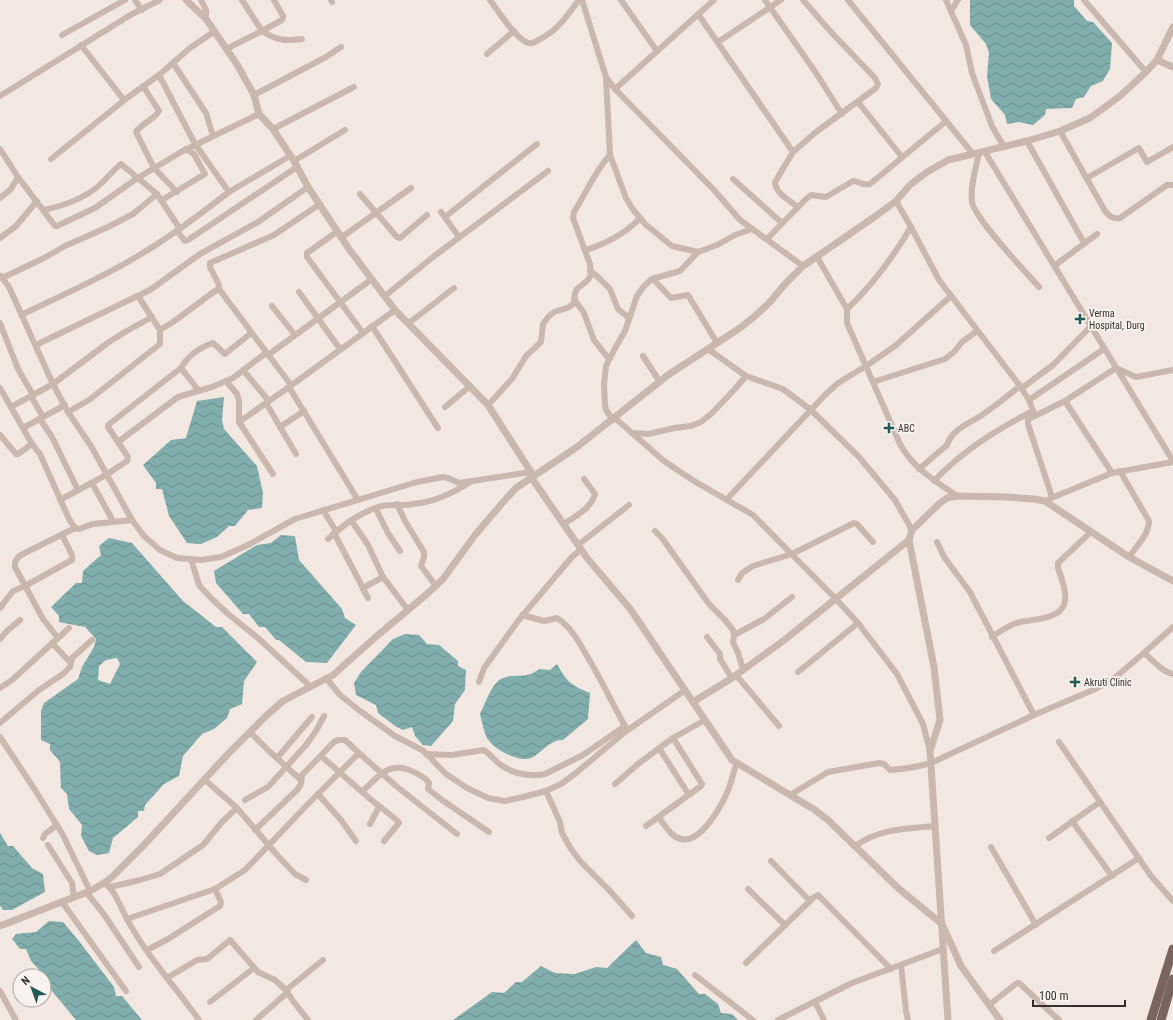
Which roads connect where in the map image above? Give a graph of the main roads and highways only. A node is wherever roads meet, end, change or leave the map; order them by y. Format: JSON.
{"nodes":[{"id":1,"x":1173,"y":950,"type":"edge"},
{"id":2,"x":1173,"y":979,"type":"edge"},
{"id":3,"x":1151,"y":1020,"type":"edge"},
{"id":4,"x":1161,"y":1020,"type":"edge"}],
"edges":[{"from":1,"to":3,"type":"main road"},
{"from":2,"to":4,"type":"main road"}]}
